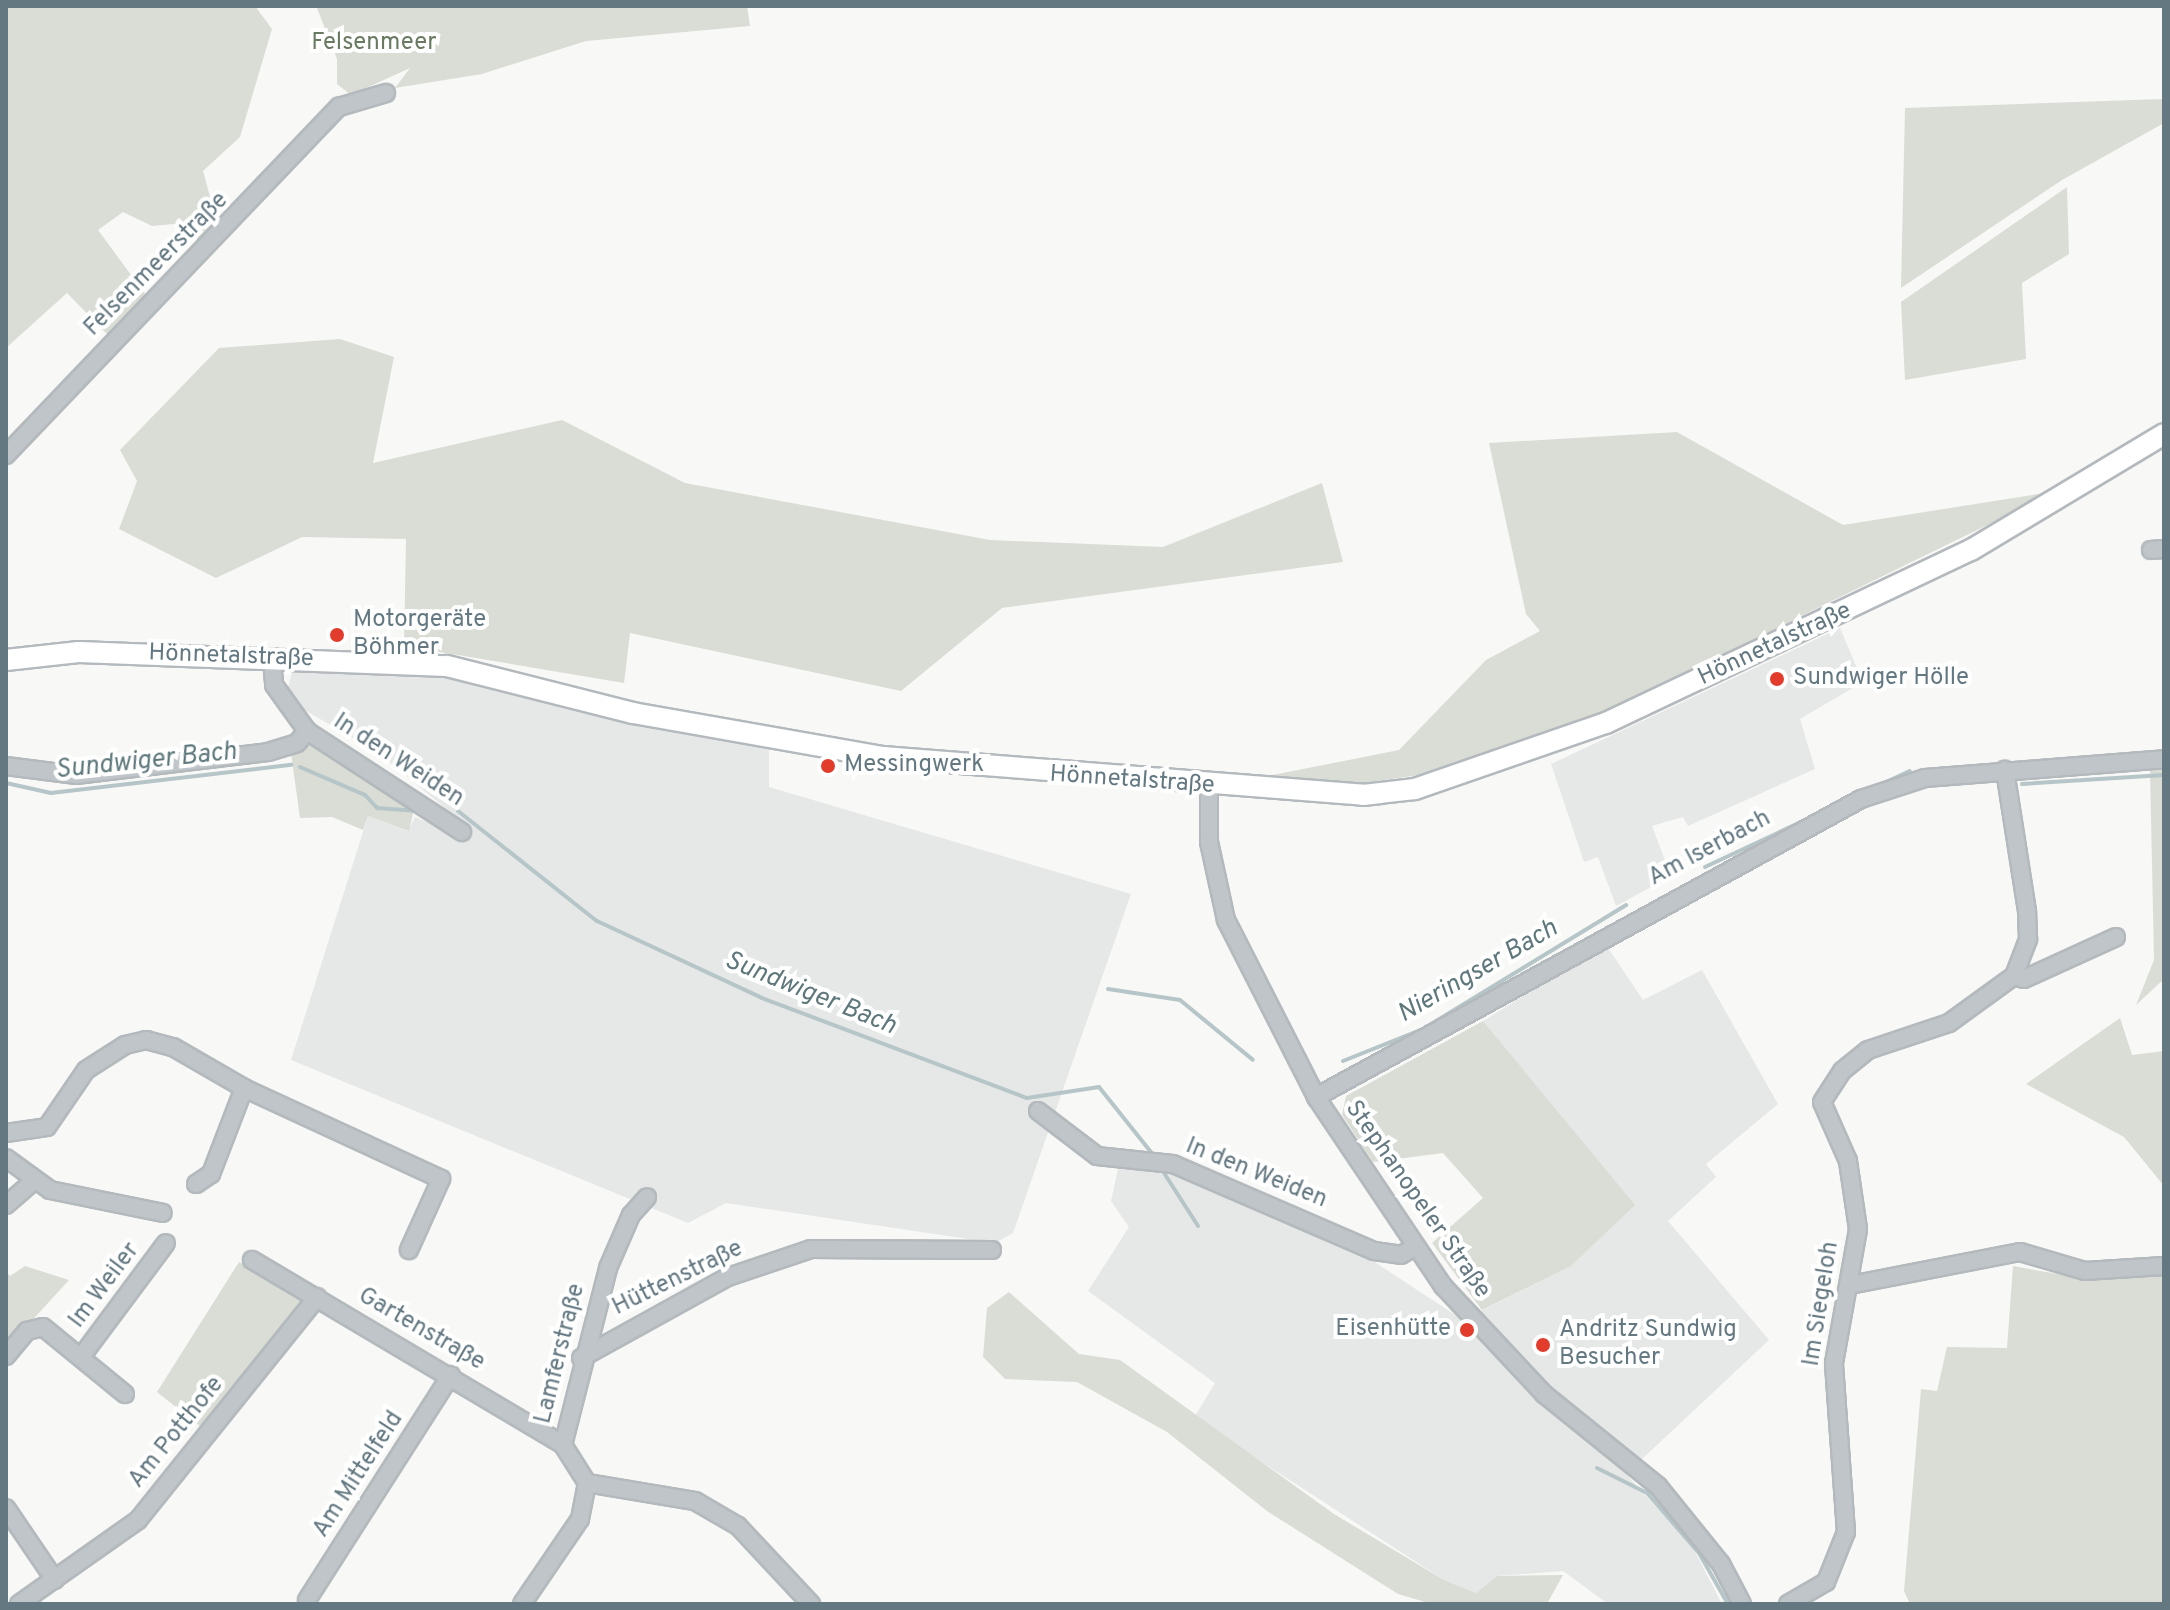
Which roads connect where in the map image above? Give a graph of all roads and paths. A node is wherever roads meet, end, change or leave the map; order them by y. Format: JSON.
{"nodes":[{"id":1,"x":386,"y":93,"type":"dead end"},
{"id":2,"x":2164,"y":434,"type":"edge"},
{"id":3,"x":6,"y":455,"type":"edge"},
{"id":4,"x":6,"y":657,"type":"edge"},
{"id":5,"x":272,"y":660,"type":"junction"},
{"id":6,"x":307,"y":731,"type":"junction"},
{"id":7,"x":2164,"y":759,"type":"edge"},
{"id":8,"x":6,"y":766,"type":"edge"},
{"id":9,"x":2005,"y":770,"type":"junction"},
{"id":10,"x":1209,"y":786,"type":"junction"},
{"id":11,"x":462,"y":832,"type":"dead end"},
{"id":12,"x":2116,"y":937,"type":"dead end"},
{"id":13,"x":2014,"y":976,"type":"junction"},
{"id":14,"x":244,"y":1088,"type":"junction"},
{"id":15,"x":1316,"y":1097,"type":"junction"},
{"id":16,"x":1038,"y":1111,"type":"dead end"},
{"id":17,"x":6,"y":1133,"type":"edge"},
{"id":18,"x":6,"y":1158,"type":"edge"},
{"id":19,"x":34,"y":1181,"type":"junction"},
{"id":20,"x":196,"y":1184,"type":"dead end"},
{"id":21,"x":647,"y":1197,"type":"dead end"},
{"id":22,"x":6,"y":1205,"type":"edge"},
{"id":23,"x":163,"y":1213,"type":"dead end"},
{"id":24,"x":166,"y":1243,"type":"dead end"},
{"id":25,"x":1416,"y":1246,"type":"junction"},
{"id":26,"x":409,"y":1250,"type":"dead end"},
{"id":27,"x":992,"y":1250,"type":"dead end"},
{"id":28,"x":252,"y":1260,"type":"dead end"},
{"id":29,"x":2164,"y":1266,"type":"edge"},
{"id":30,"x":1850,"y":1285,"type":"junction"},
{"id":31,"x":317,"y":1297,"type":"junction"},
{"id":32,"x":6,"y":1356,"type":"edge"},
{"id":33,"x":81,"y":1357,"type":"junction"},
{"id":34,"x":581,"y":1358,"type":"junction"},
{"id":35,"x":451,"y":1375,"type":"junction"},
{"id":36,"x":125,"y":1394,"type":"dead end"},
{"id":37,"x":563,"y":1445,"type":"junction"},
{"id":38,"x":587,"y":1483,"type":"junction"},
{"id":39,"x":6,"y":1508,"type":"edge"},
{"id":40,"x":55,"y":1580,"type":"junction"},
{"id":41,"x":307,"y":1600,"type":"dead end"},
{"id":42,"x":19,"y":1604,"type":"edge"},
{"id":43,"x":522,"y":1604,"type":"edge"},
{"id":44,"x":811,"y":1604,"type":"edge"},
{"id":45,"x":1742,"y":1604,"type":"edge"},
{"id":46,"x":1788,"y":1604,"type":"edge"}],
"edges":[{"from":1,"to":3,"type":"street","name":"Felsenmeerstraße"},
{"from":2,"to":10,"type":"main road","name":"Hönnetalstraße"},
{"from":4,"to":5,"type":"main road","name":"Hönnetalstraße"},
{"from":5,"to":6,"type":"street","name":"In den Weiden"},
{"from":5,"to":10,"type":"main road","name":"Hönnetalstraße"},
{"from":6,"to":8,"type":"street","name":"In den Weiden"},
{"from":6,"to":11,"type":"street","name":"In den Weiden"},
{"from":7,"to":9,"type":"street","name":"Am Iserbach"},
{"from":9,"to":13,"type":"street"},
{"from":9,"to":15,"type":"street","name":"Am Iserbach"},
{"from":10,"to":15,"type":"street","name":"Stephanopeler Straße"},
{"from":12,"to":13,"type":"street"},
{"from":13,"to":30,"type":"street","name":"Im Siegeloh"},
{"from":14,"to":17,"type":"street"},
{"from":14,"to":20,"type":"street"},
{"from":14,"to":26,"type":"street"},
{"from":15,"to":25,"type":"street","name":"Stephanopeler Straße"},
{"from":16,"to":25,"type":"street","name":"In den Weiden"},
{"from":18,"to":19,"type":"street"},
{"from":19,"to":22,"type":"street"},
{"from":19,"to":23,"type":"street"},
{"from":21,"to":34,"type":"street","name":"Lamferstraße"},
{"from":24,"to":33,"type":"street","name":"Im Weiler"},
{"from":25,"to":45,"type":"street","name":"Stephanopeler Straße"},
{"from":27,"to":34,"type":"street","name":"Hüttenstraße"},
{"from":28,"to":31,"type":"street","name":"Gartenstraße"},
{"from":29,"to":30,"type":"street"},
{"from":30,"to":46,"type":"street","name":"Im Siegeloh"},
{"from":31,"to":35,"type":"street","name":"Gartenstraße"},
{"from":31,"to":40,"type":"street","name":"Am Potthofe"},
{"from":32,"to":33,"type":"street","name":"Im Weiler"},
{"from":33,"to":36,"type":"street","name":"Im Weiler"},
{"from":34,"to":37,"type":"street","name":"Lamferstraße"},
{"from":35,"to":37,"type":"street","name":"Gartenstraße"},
{"from":35,"to":41,"type":"street","name":"Am Mittelfeld"},
{"from":37,"to":38,"type":"street","name":"Lamferstraße"},
{"from":38,"to":43,"type":"street"},
{"from":38,"to":44,"type":"street"},
{"from":39,"to":40,"type":"street"},
{"from":40,"to":42,"type":"street","name":"Am Potthofe"}]}
